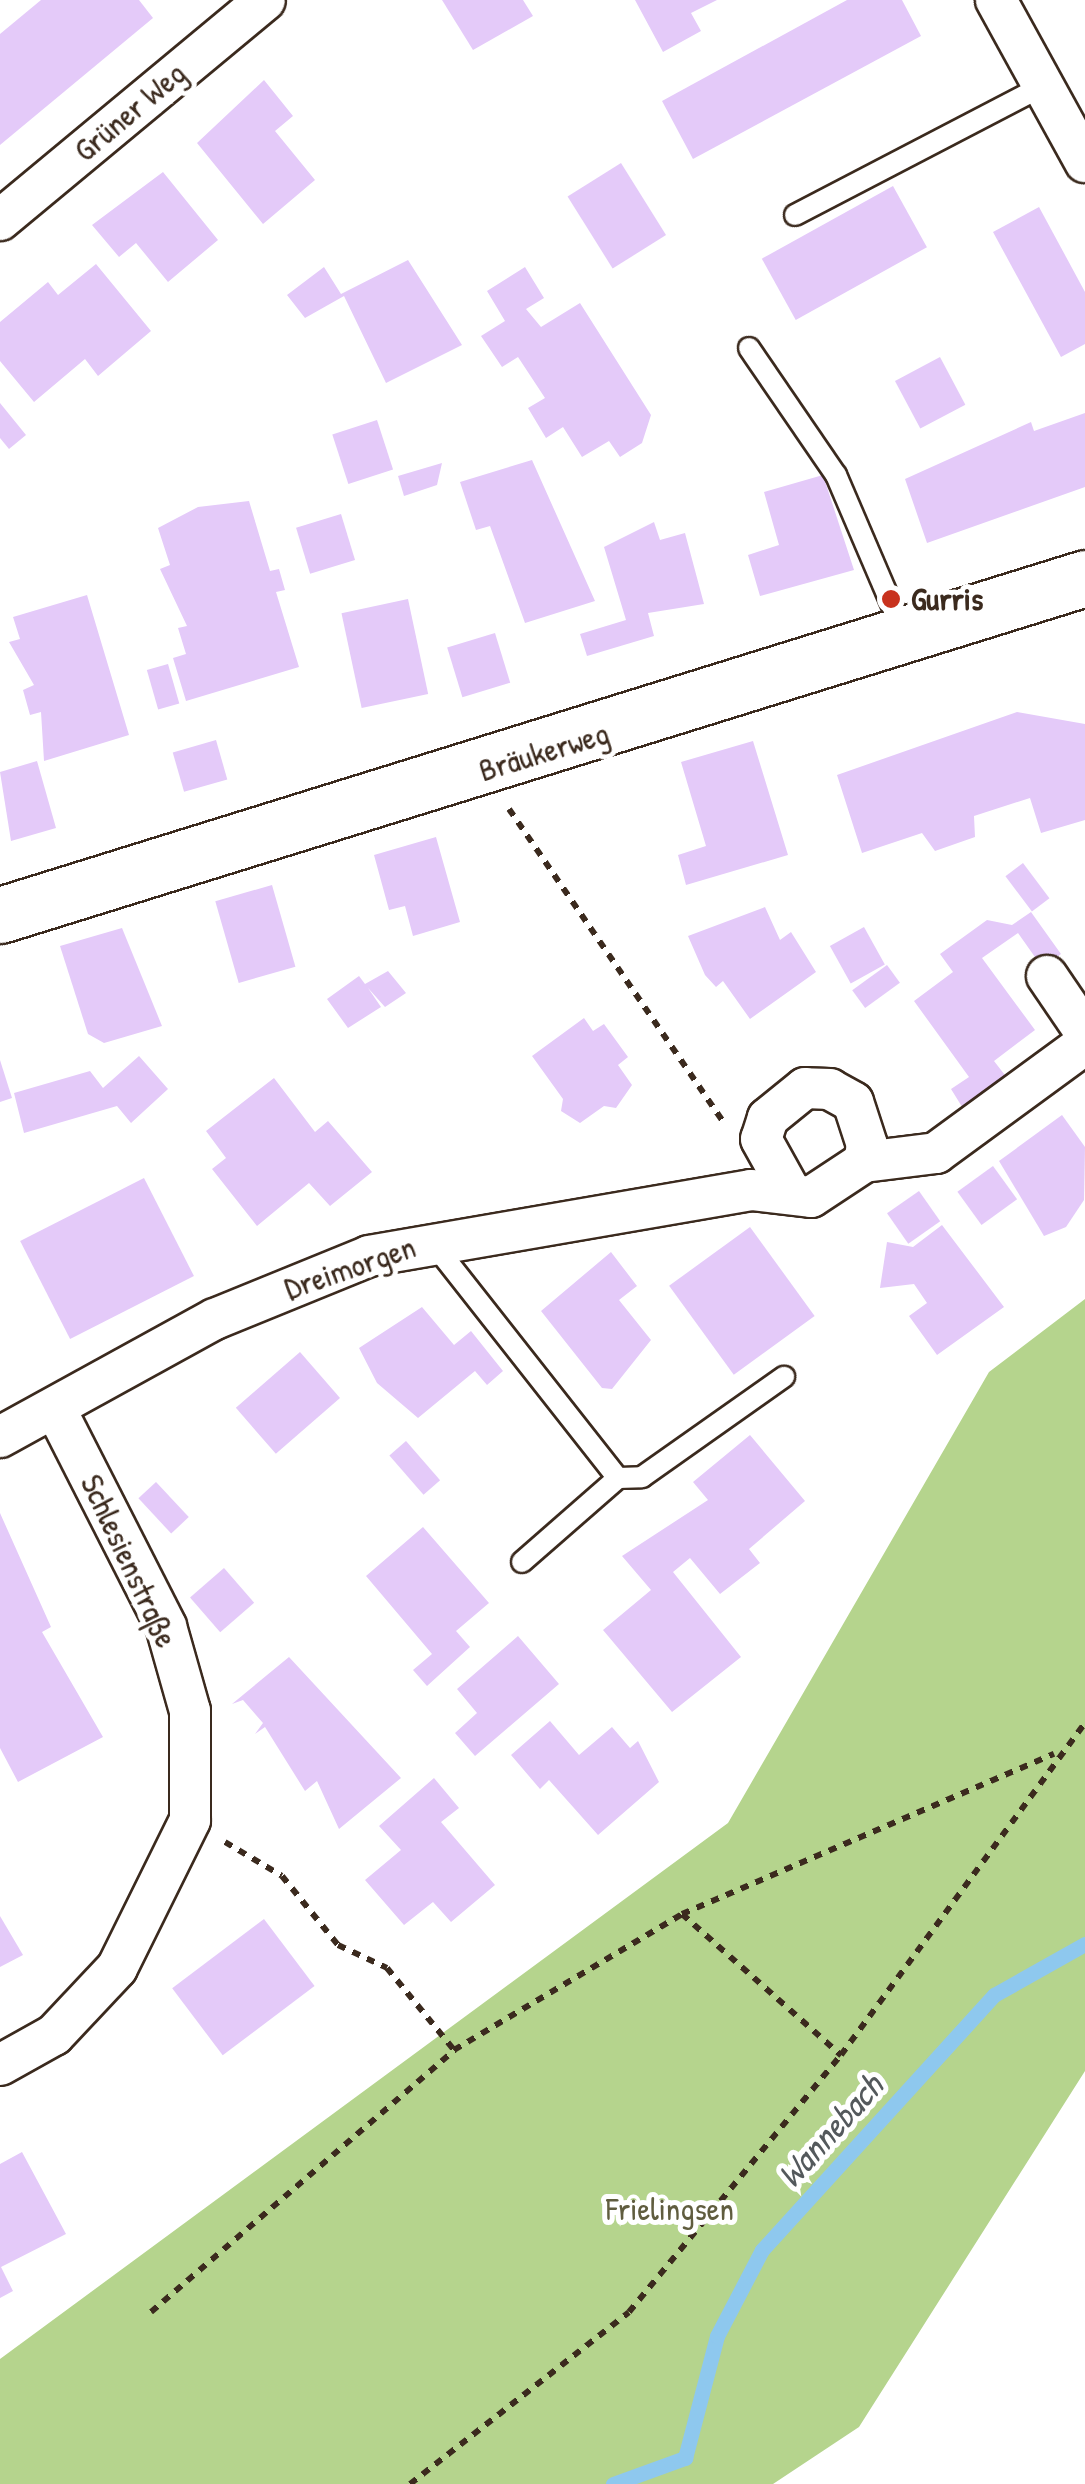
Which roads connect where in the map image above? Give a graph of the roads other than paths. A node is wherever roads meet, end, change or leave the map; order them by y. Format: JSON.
{"nodes":[{"id":1,"x":996,"y":0,"type":"edge"},
{"id":2,"x":260,"y":2,"type":"edge"},
{"id":3,"x":1044,"y":86,"type":"junction"},
{"id":4,"x":1085,"y":162,"type":"edge"},
{"id":5,"x":795,"y":214,"type":"dead end"},
{"id":6,"x":0,"y":220,"type":"edge"},
{"id":7,"x":749,"y":348,"type":"dead end"},
{"id":8,"x":1085,"y":578,"type":"edge"},
{"id":9,"x":907,"y":640,"type":"junction"},
{"id":10,"x":0,"y":915,"type":"edge"},
{"id":11,"x":1048,"y":976,"type":"dead end"},
{"id":12,"x":1085,"y":1032,"type":"edge"},
{"id":13,"x":1085,"y":1044,"type":"edge"},
{"id":14,"x":864,"y":1162,"type":"junction"},
{"id":15,"x":790,"y":1193,"type":"junction"},
{"id":16,"x":430,"y":1240,"type":"junction"},
{"id":17,"x":784,"y":1377,"type":"dead end"},
{"id":18,"x":55,"y":1408,"type":"junction"},
{"id":19,"x":0,"y":1437,"type":"edge"},
{"id":20,"x":618,"y":1478,"type":"junction"},
{"id":21,"x":522,"y":1562,"type":"dead end"},
{"id":22,"x":0,"y":2065,"type":"edge"}],
"edges":[{"from":1,"to":3,"type":"street"},
{"from":2,"to":6,"type":"street","name":"Grüner Weg"},
{"from":3,"to":4,"type":"street"},
{"from":3,"to":5,"type":"lane"},
{"from":7,"to":9,"type":"lane"},
{"from":8,"to":9,"type":"main road","name":"Bräukerweg"},
{"from":9,"to":10,"type":"main road","name":"Bräukerweg"},
{"from":11,"to":12,"type":"street"},
{"from":13,"to":14,"type":"street","name":"Dreimorgen"},
{"from":14,"to":15,"type":"street","name":"Dreimorgen"},
{"from":14,"to":15,"type":"street"},
{"from":15,"to":16,"type":"street","name":"Dreimorgen"},
{"from":16,"to":18,"type":"street","name":"Dreimorgen"},
{"from":16,"to":20,"type":"lane"},
{"from":17,"to":20,"type":"lane"},
{"from":18,"to":19,"type":"street","name":"Dreimorgen"},
{"from":18,"to":22,"type":"street","name":"Schlesienstraße"},
{"from":20,"to":21,"type":"lane"}]}
